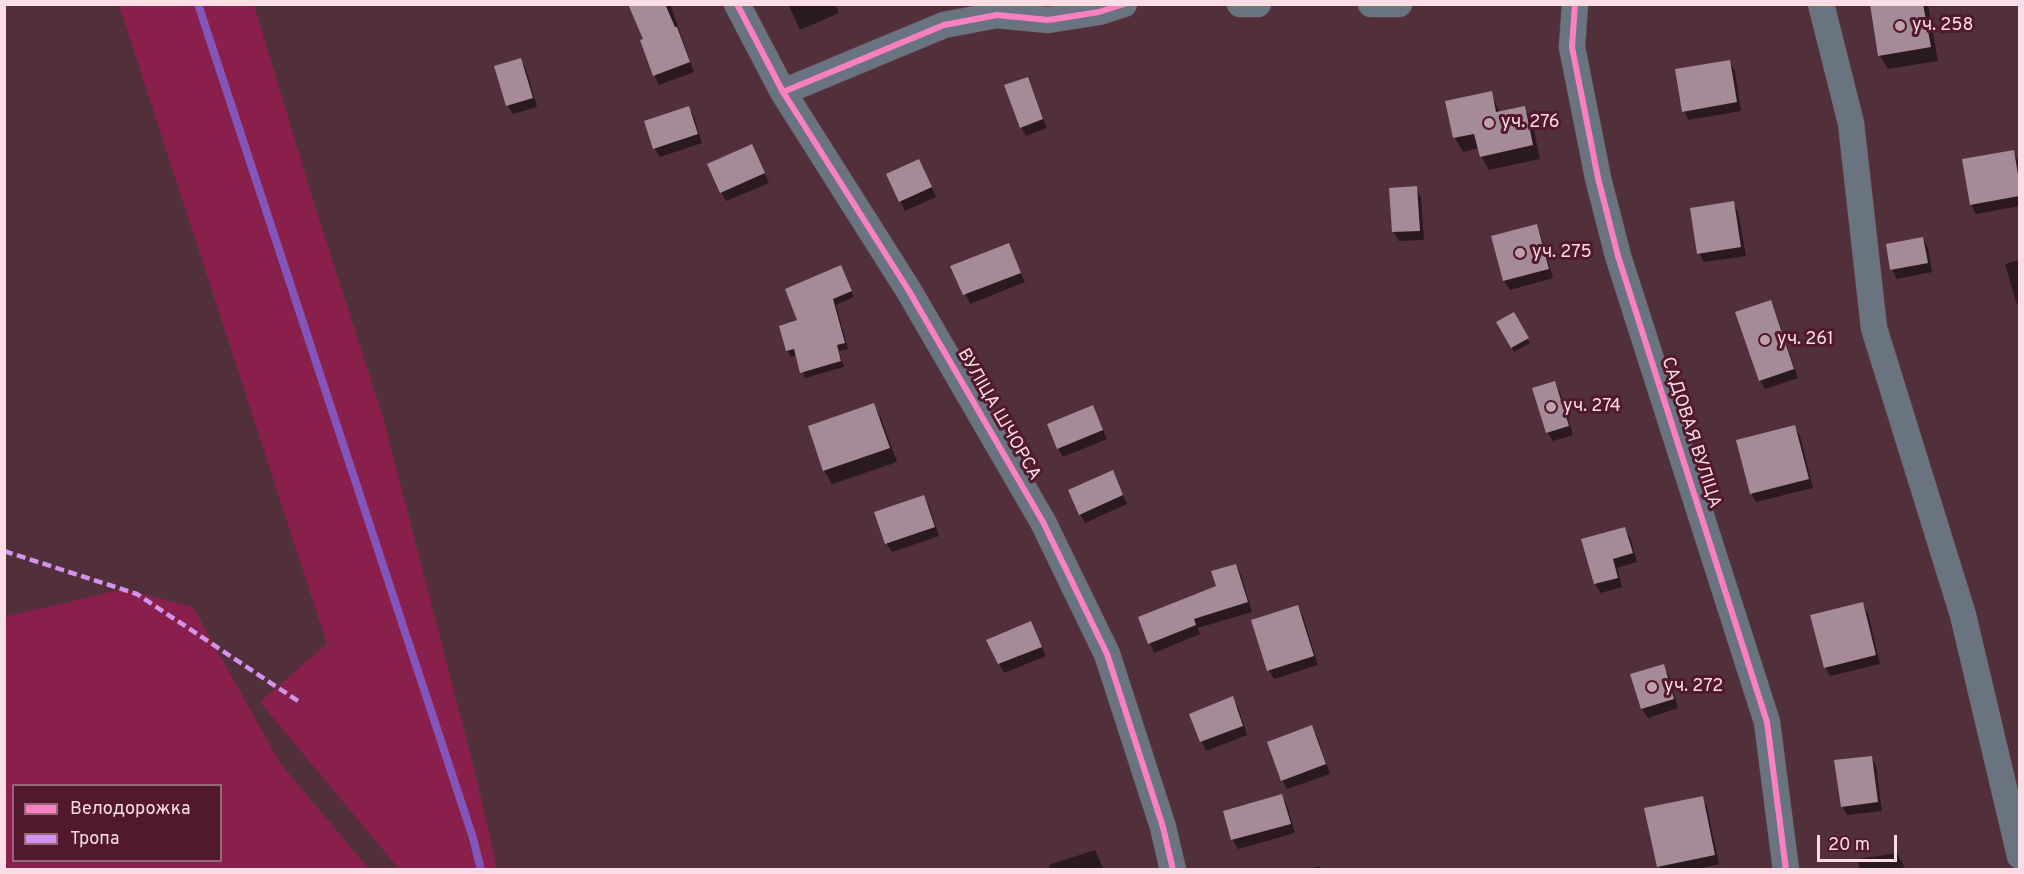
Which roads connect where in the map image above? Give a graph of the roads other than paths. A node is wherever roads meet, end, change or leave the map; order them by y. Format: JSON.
{"nodes":[{"id":1,"x":737,"y":4,"type":"edge"},
{"id":2,"x":1124,"y":4,"type":"edge"},
{"id":3,"x":1240,"y":4,"type":"edge"},
{"id":4,"x":1258,"y":4,"type":"edge"},
{"id":5,"x":1371,"y":4,"type":"edge"},
{"id":6,"x":1399,"y":4,"type":"edge"},
{"id":7,"x":1575,"y":4,"type":"edge"},
{"id":8,"x":1821,"y":4,"type":"edge"},
{"id":9,"x":783,"y":92,"type":"junction"},
{"id":10,"x":2019,"y":856,"type":"edge"},
{"id":11,"x":1173,"y":870,"type":"edge"},
{"id":12,"x":1786,"y":870,"type":"edge"}],
"edges":[{"from":1,"to":9,"type":"street","name":"ВУЛІЦА ШЧОРСА"},
{"from":2,"to":9,"type":"street"},
{"from":3,"to":4,"type":"street"},
{"from":5,"to":6,"type":"street"},
{"from":7,"to":12,"type":"street","name":"САДОВАЯ ВУЛІЦА"},
{"from":8,"to":10,"type":"street"},
{"from":9,"to":11,"type":"street","name":"ВУЛІЦА ШЧОРСА"}]}
